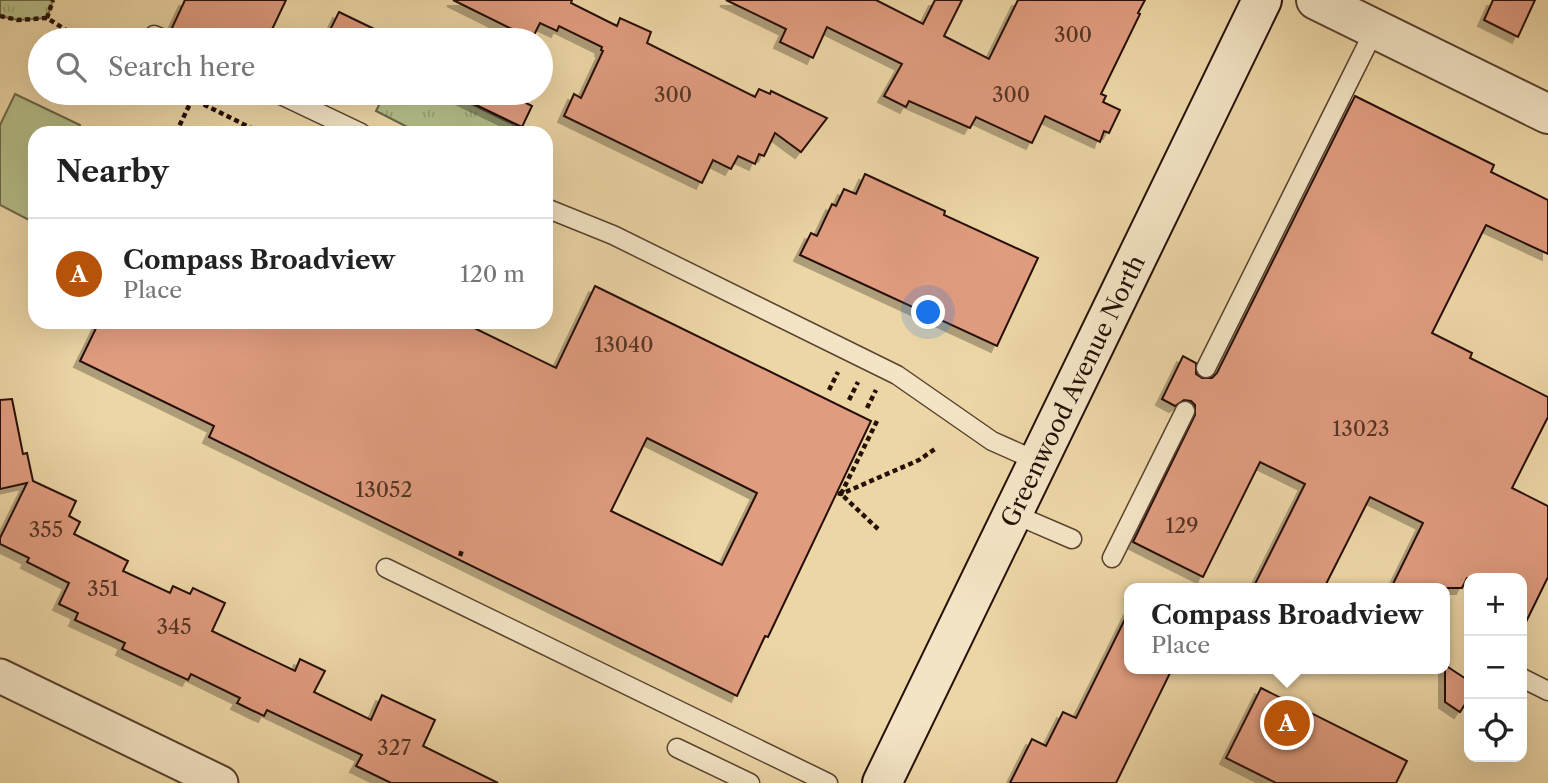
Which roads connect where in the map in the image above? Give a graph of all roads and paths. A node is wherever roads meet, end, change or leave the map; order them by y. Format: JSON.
{"nodes":[{"id":1,"x":53,"y":0,"type":"edge"},
{"id":2,"x":1262,"y":0,"type":"edge"},
{"id":3,"x":1316,"y":0,"type":"edge"},
{"id":4,"x":0,"y":16,"type":"edge"},
{"id":5,"x":47,"y":18,"type":"junction"},
{"id":6,"x":63,"y":28,"type":"edge"},
{"id":7,"x":1375,"y":29,"type":"junction"},
{"id":8,"x":189,"y":105,"type":"edge"},
{"id":9,"x":212,"y":105,"type":"edge"},
{"id":10,"x":302,"y":105,"type":"edge"},
{"id":11,"x":1548,"y":114,"type":"edge"},
{"id":12,"x":179,"y":126,"type":"edge"},
{"id":13,"x":249,"y":126,"type":"edge"},
{"id":14,"x":346,"y":126,"type":"edge"},
{"id":15,"x":553,"y":211,"type":"edge"},
{"id":16,"x":840,"y":368,"type":"dead end"},
{"id":17,"x":1206,"y":368,"type":"dead end"},
{"id":18,"x":860,"y":377,"type":"dead end"},
{"id":19,"x":878,"y":386,"type":"dead end"},
{"id":20,"x":829,"y":390,"type":"dead end"},
{"id":21,"x":849,"y":400,"type":"dead end"},
{"id":22,"x":867,"y":408,"type":"dead end"},
{"id":23,"x":1185,"y":411,"type":"dead end"},
{"id":24,"x":877,"y":421,"type":"dead end"},
{"id":25,"x":935,"y":449,"type":"dead end"},
{"id":26,"x":1038,"y":462,"type":"junction"},
{"id":27,"x":840,"y":494,"type":"junction"},
{"id":28,"x":1014,"y":514,"type":"junction"},
{"id":29,"x":878,"y":529,"type":"dead end"},
{"id":30,"x":1072,"y":539,"type":"dead end"},
{"id":31,"x":1112,"y":558,"type":"dead end"},
{"id":32,"x":386,"y":568,"type":"dead end"},
{"id":33,"x":0,"y":676,"type":"edge"},
{"id":34,"x":1527,"y":680,"type":"edge"},
{"id":35,"x":1548,"y":691,"type":"edge"},
{"id":36,"x":677,"y":748,"type":"dead end"},
{"id":37,"x":221,"y":783,"type":"edge"},
{"id":38,"x":750,"y":783,"type":"edge"},
{"id":39,"x":828,"y":783,"type":"edge"},
{"id":40,"x":882,"y":783,"type":"edge"}],
"edges":[{"from":1,"to":5,"type":"path"},
{"from":2,"to":26,"type":"main road","name":"Greenwood Avenue North"},
{"from":3,"to":7,"type":"main road"},
{"from":4,"to":5,"type":"path"},
{"from":5,"to":6,"type":"path"},
{"from":7,"to":11,"type":"main road"},
{"from":7,"to":17,"type":"lane"},
{"from":8,"to":12,"type":"path"},
{"from":9,"to":13,"type":"path"},
{"from":10,"to":14,"type":"lane"},
{"from":15,"to":26,"type":"lane"},
{"from":16,"to":20,"type":"path"},
{"from":18,"to":21,"type":"path"},
{"from":19,"to":22,"type":"path"},
{"from":23,"to":31,"type":"lane"},
{"from":24,"to":27,"type":"path"},
{"from":25,"to":27,"type":"path"},
{"from":26,"to":28,"type":"main road","name":"Greenwood Avenue North"},
{"from":27,"to":29,"type":"path"},
{"from":28,"to":30,"type":"lane"},
{"from":28,"to":40,"type":"main road","name":"Greenwood Avenue North"},
{"from":32,"to":39,"type":"lane"},
{"from":33,"to":37,"type":"street"},
{"from":34,"to":35,"type":"lane"},
{"from":36,"to":38,"type":"lane"}]}
